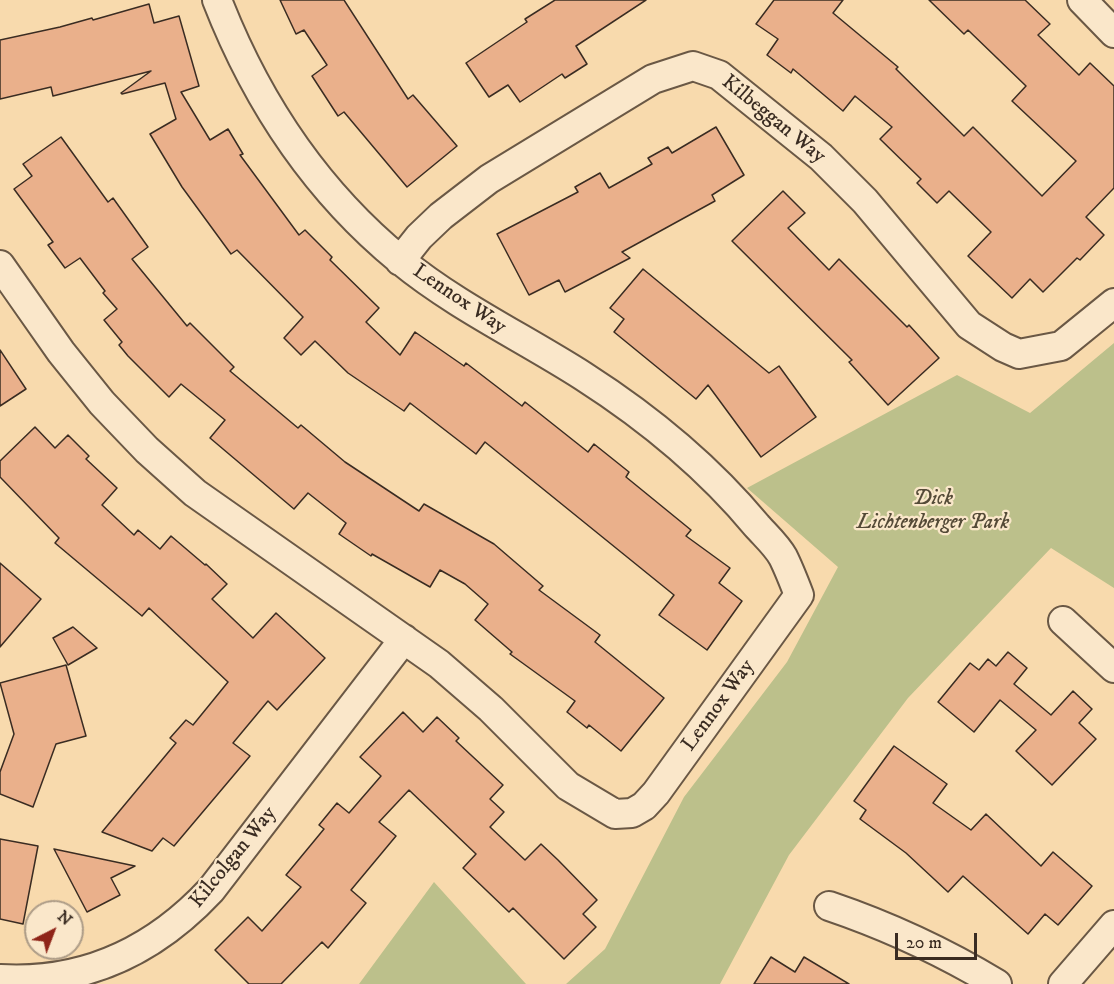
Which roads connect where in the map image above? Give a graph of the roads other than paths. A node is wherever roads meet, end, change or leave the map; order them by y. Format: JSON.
{"nodes":[{"id":1,"x":217,"y":0,"type":"edge"},
{"id":2,"x":1082,"y":0,"type":"edge"},
{"id":3,"x":1114,"y":33,"type":"edge"},
{"id":4,"x":400,"y":261,"type":"junction"},
{"id":5,"x":1,"y":268,"type":"edge"},
{"id":6,"x":1114,"y":303,"type":"edge"},
{"id":7,"x":1063,"y":621,"type":"dead end"},
{"id":8,"x":404,"y":639,"type":"junction"},
{"id":9,"x":1114,"y":668,"type":"edge"},
{"id":10,"x":829,"y":906,"type":"dead end"},
{"id":11,"x":1114,"y":925,"type":"edge"},
{"id":12,"x":84,"y":978,"type":"edge"},
{"id":13,"x":0,"y":980,"type":"edge"},
{"id":14,"x":997,"y":984,"type":"edge"},
{"id":15,"x":1063,"y":984,"type":"edge"}],
"edges":[{"from":1,"to":4,"type":"street","name":"Lennox Way"},
{"from":2,"to":3,"type":"street"},
{"from":4,"to":6,"type":"street","name":"Kilbeggan Way"},
{"from":4,"to":8,"type":"street","name":"Lennox Way"},
{"from":5,"to":8,"type":"street","name":"Lennox Way"},
{"from":7,"to":9,"type":"street"},
{"from":8,"to":12,"type":"street","name":"Kilcolgan Way"},
{"from":10,"to":14,"type":"street"},
{"from":11,"to":15,"type":"street"},
{"from":12,"to":13,"type":"street","name":"Kilcolgan Way"}]}
